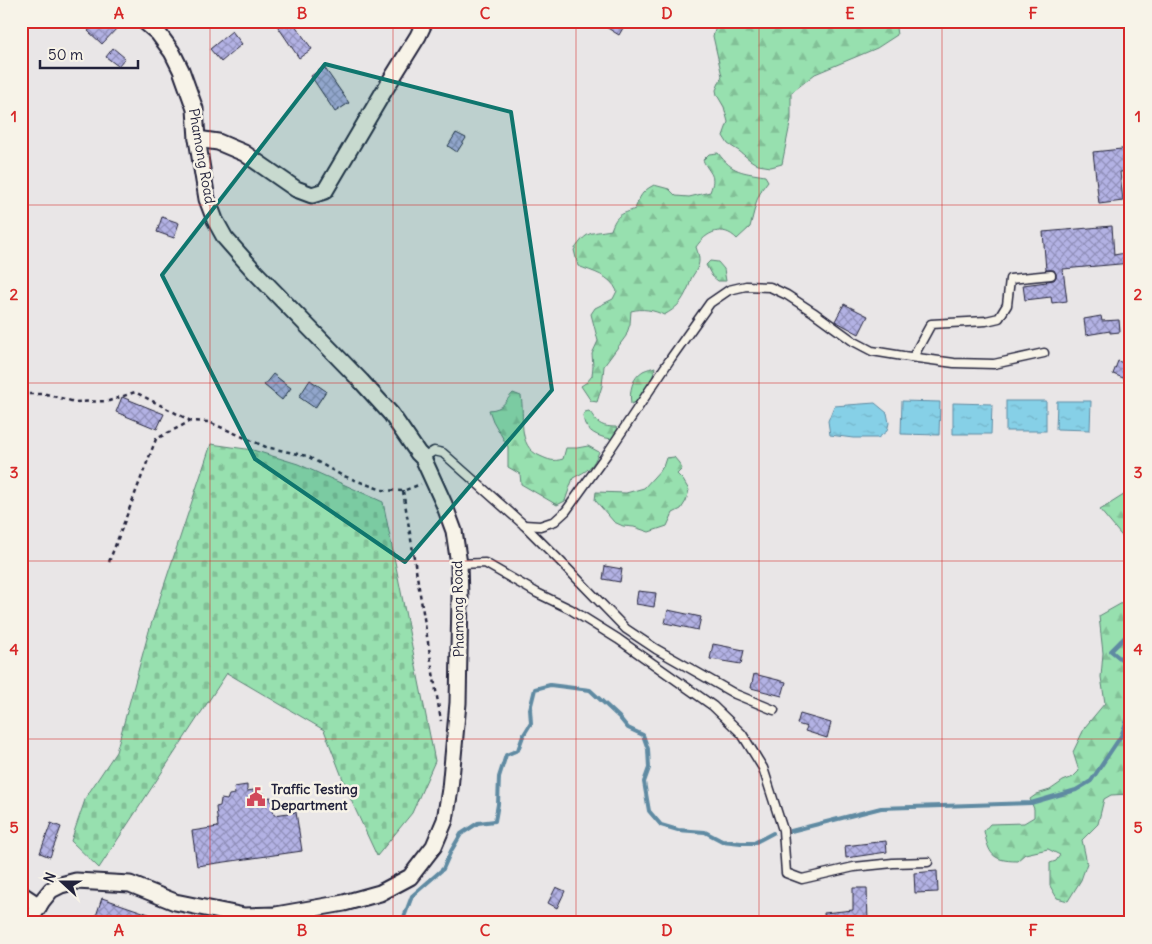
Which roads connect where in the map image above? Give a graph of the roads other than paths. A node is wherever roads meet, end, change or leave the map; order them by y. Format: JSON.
{"nodes":[{"id":1,"x":144,"y":21,"type":"edge"},
{"id":2,"x":425,"y":21,"type":"edge"},
{"id":3,"x":198,"y":139,"type":"junction"},
{"id":4,"x":1051,"y":276,"type":"dead end"},
{"id":5,"x":1044,"y":353,"type":"dead end"},
{"id":6,"x":913,"y":358,"type":"junction"},
{"id":7,"x":422,"y":458,"type":"junction"},
{"id":8,"x":524,"y":526,"type":"junction"},
{"id":9,"x":459,"y":564,"type":"junction"},
{"id":10,"x":774,"y":710,"type":"dead end"},
{"id":11,"x":928,"y":862,"type":"dead end"},
{"id":12,"x":21,"y":894,"type":"edge"},
{"id":13,"x":39,"y":906,"type":"junction"},
{"id":14,"x":30,"y":923,"type":"edge"}],
"edges":[{"from":1,"to":3,"type":"street","name":"Phamong Road"},
{"from":2,"to":3,"type":"street"},
{"from":3,"to":7,"type":"street","name":"Phamong Road"},
{"from":4,"to":6,"type":"lane"},
{"from":5,"to":6,"type":"lane"},
{"from":6,"to":8,"type":"lane"},
{"from":7,"to":8,"type":"lane"},
{"from":7,"to":9,"type":"street","name":"Phamong Road"},
{"from":8,"to":10,"type":"lane"},
{"from":9,"to":11,"type":"lane"},
{"from":9,"to":13,"type":"street","name":"Phamong Road"},
{"from":12,"to":13,"type":"street"},
{"from":13,"to":14,"type":"street","name":"Phamong Road"}]}
